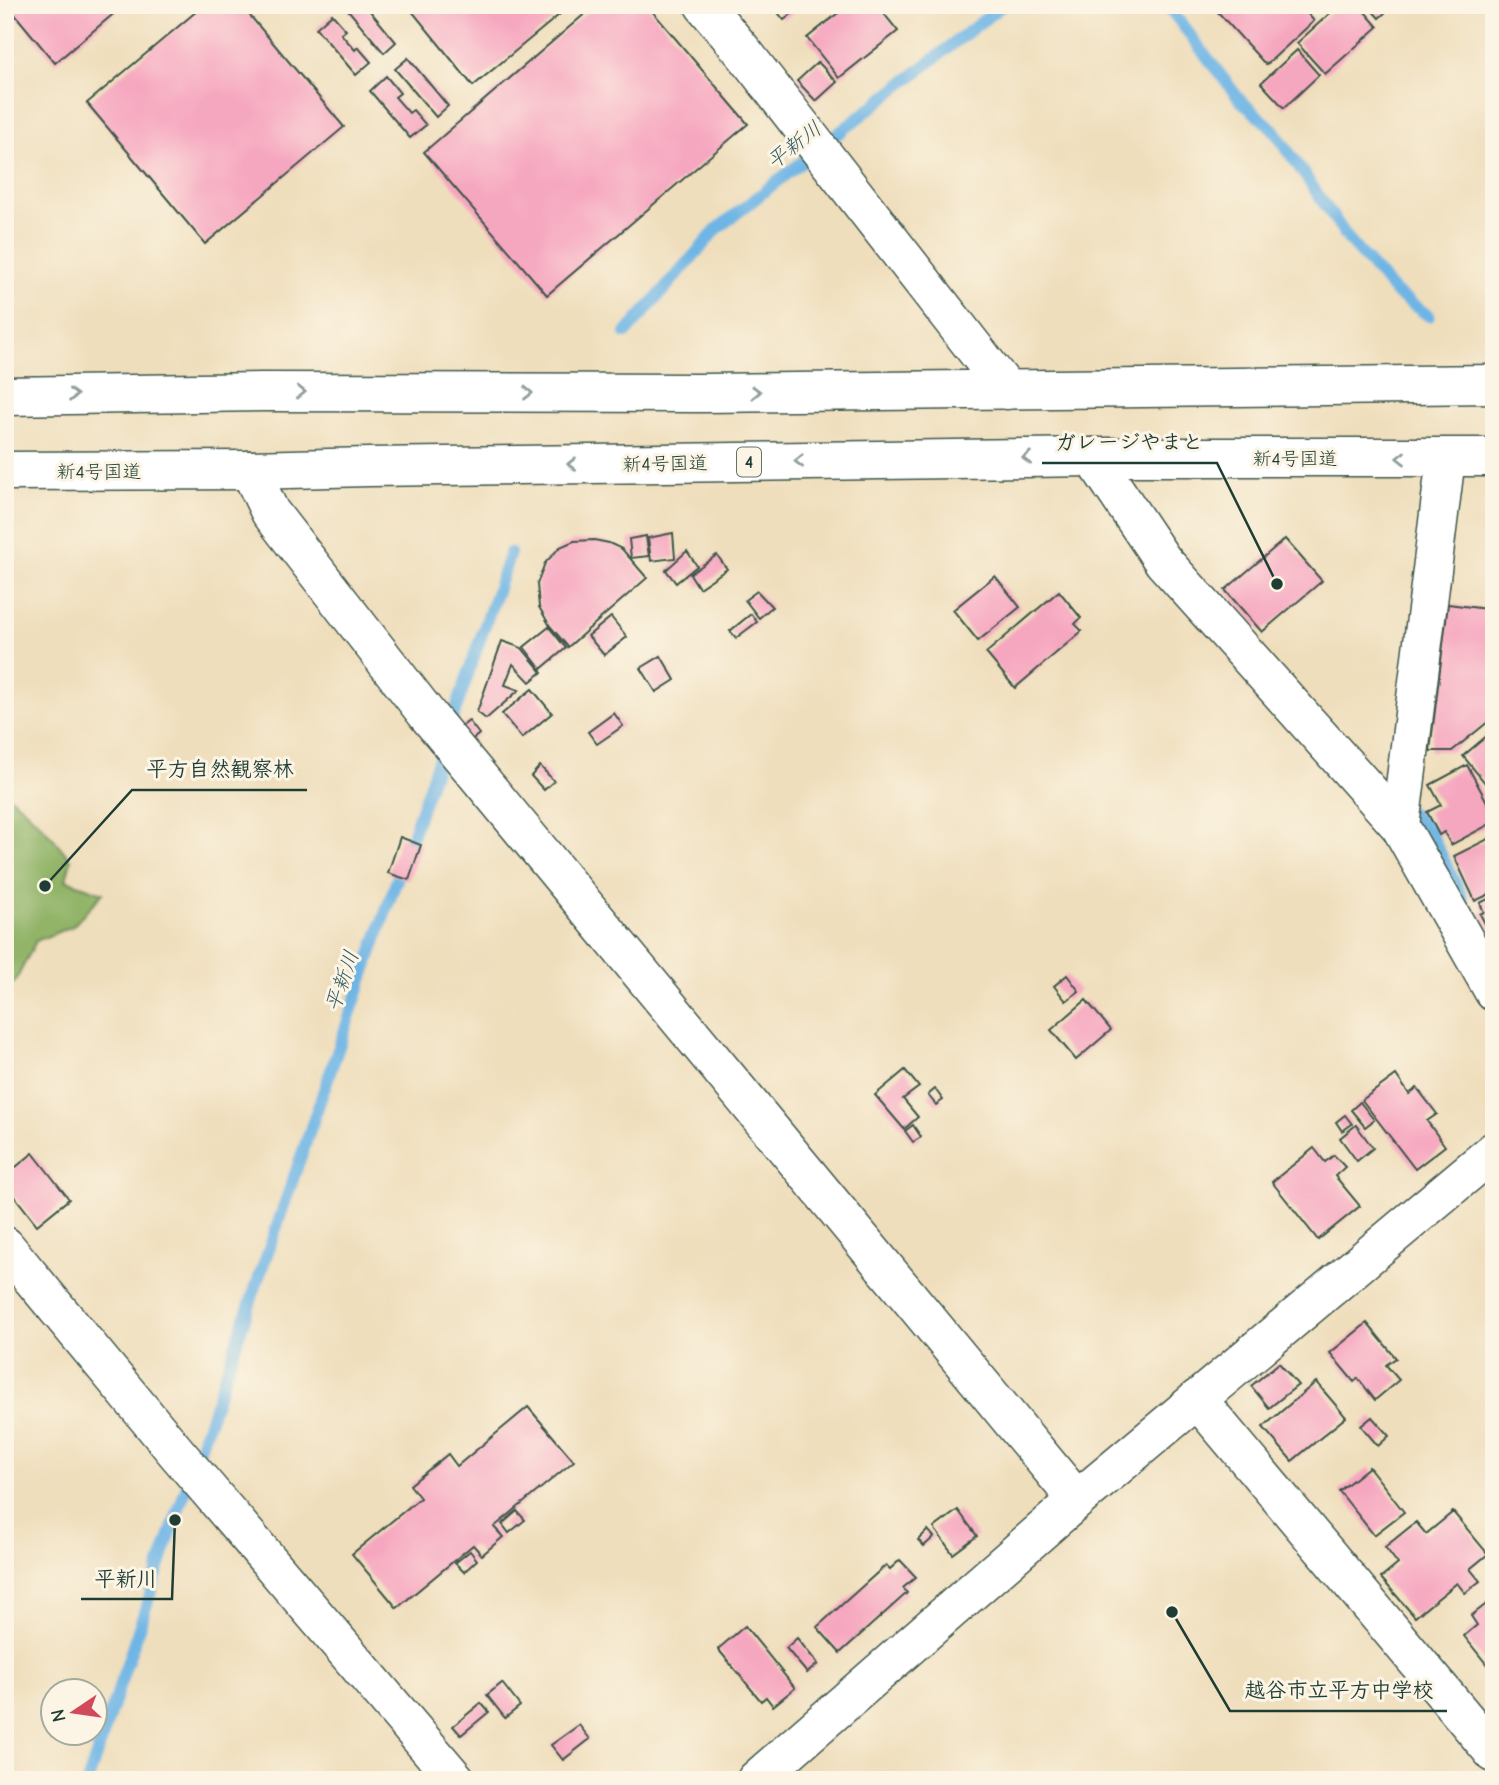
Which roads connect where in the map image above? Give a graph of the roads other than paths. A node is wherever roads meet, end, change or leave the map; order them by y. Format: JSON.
{"nodes":[{"id":1,"x":704,"y":5,"type":"edge"},
{"id":2,"x":1494,"y":384,"type":"edge"},
{"id":3,"x":1007,"y":390,"type":"junction"},
{"id":4,"x":5,"y":396,"type":"edge"},
{"id":5,"x":1093,"y":457,"type":"junction"},
{"id":6,"x":1494,"y":457,"type":"edge"},
{"id":7,"x":1446,"y":458,"type":"junction"},
{"id":8,"x":250,"y":470,"type":"junction"},
{"id":9,"x":5,"y":471,"type":"edge"},
{"id":10,"x":1400,"y":824,"type":"junction"},
{"id":11,"x":1494,"y":992,"type":"edge"},
{"id":12,"x":1494,"y":1151,"type":"edge"},
{"id":13,"x":5,"y":1246,"type":"edge"},
{"id":14,"x":1196,"y":1399,"type":"junction"},
{"id":15,"x":1077,"y":1500,"type":"junction"},
{"id":16,"x":1494,"y":1753,"type":"edge"},
{"id":17,"x":456,"y":1780,"type":"edge"},
{"id":18,"x":756,"y":1780,"type":"edge"}],
"edges":[{"from":1,"to":3,"type":"main road"},
{"from":2,"to":3,"type":"main road"},
{"from":4,"to":3,"type":"main road","one_way":true},
{"from":7,"to":5,"type":"main road","name":"新4号国道","number":"4","one_way":true},
{"from":5,"to":8,"type":"main road","name":"新4号国道","number":"4","one_way":true},
{"from":5,"to":10,"type":"main road"},
{"from":6,"to":7,"type":"main road","name":"新4号国道","number":"4"},
{"from":7,"to":10,"type":"main road"},
{"from":8,"to":9,"type":"main road","name":"新4号国道","number":"4"},
{"from":8,"to":15,"type":"main road"},
{"from":10,"to":11,"type":"main road"},
{"from":12,"to":14,"type":"main road"},
{"from":13,"to":17,"type":"main road"},
{"from":14,"to":15,"type":"main road"},
{"from":14,"to":16,"type":"main road"},
{"from":15,"to":18,"type":"main road"}]}
